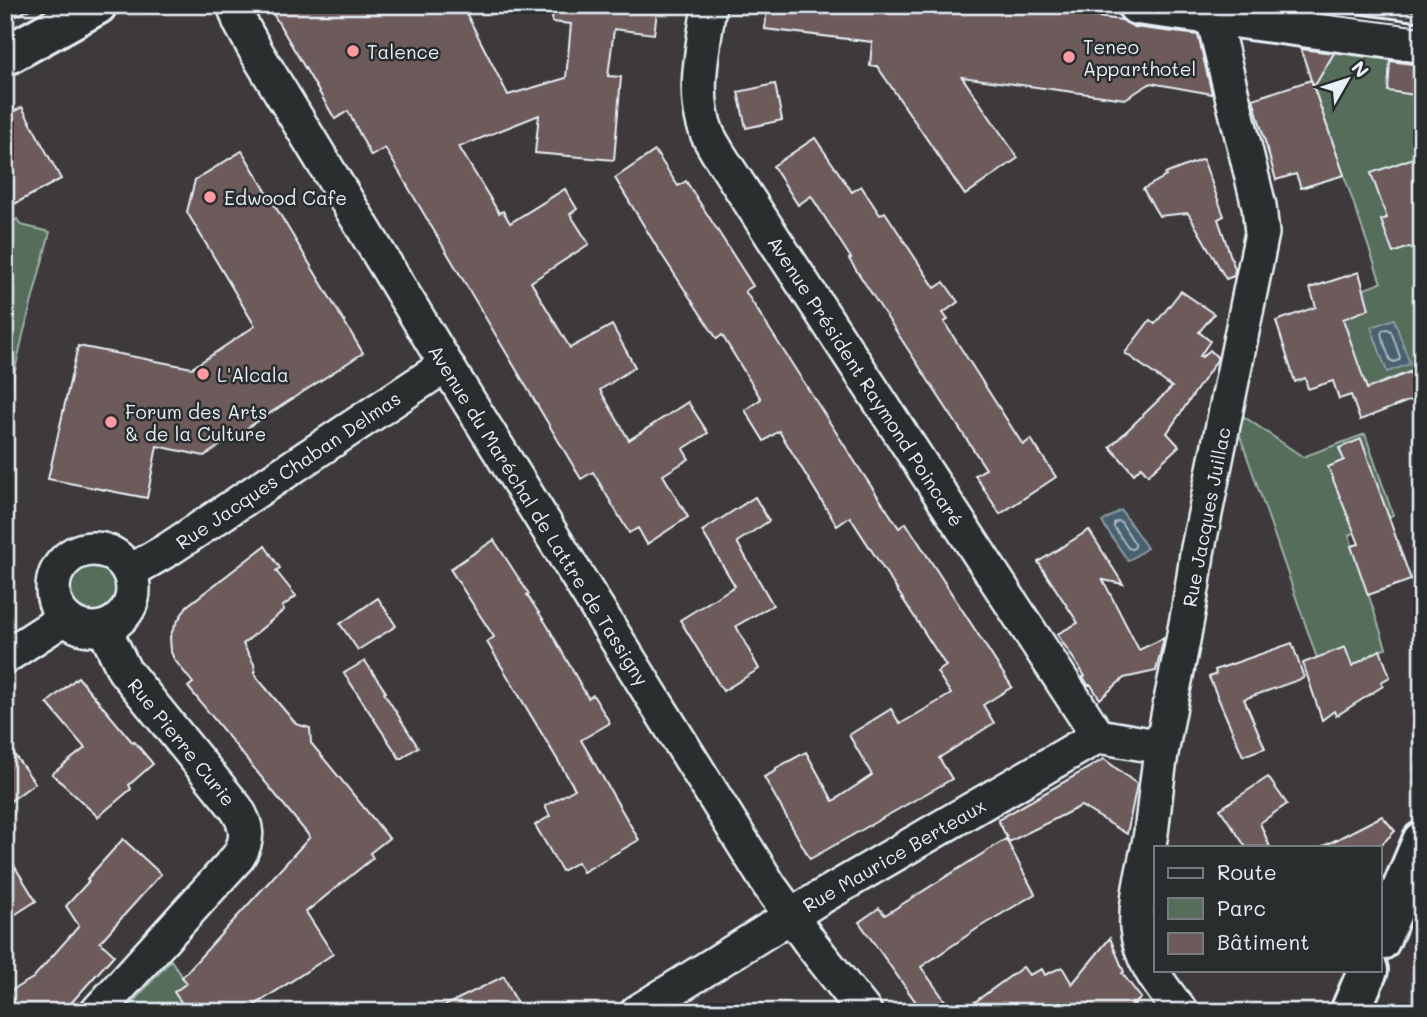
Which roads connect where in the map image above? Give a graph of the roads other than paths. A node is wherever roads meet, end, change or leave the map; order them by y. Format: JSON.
{"nodes":[{"id":1,"x":97,"y":5,"type":"edge"},
{"id":2,"x":234,"y":5,"type":"edge"},
{"id":3,"x":709,"y":5,"type":"edge"},
{"id":4,"x":1136,"y":5,"type":"edge"},
{"id":5,"x":1212,"y":10,"type":"edge"},
{"id":6,"x":1422,"y":43,"type":"edge"},
{"id":7,"x":5,"y":56,"type":"edge"},
{"id":8,"x":447,"y":366,"type":"junction"},
{"id":9,"x":129,"y":572,"type":"junction"},
{"id":10,"x":65,"y":618,"type":"junction"},
{"id":11,"x":104,"y":628,"type":"junction"},
{"id":12,"x":5,"y":657,"type":"edge"},
{"id":13,"x":1098,"y":736,"type":"junction"},
{"id":14,"x":1162,"y":747,"type":"junction"},
{"id":15,"x":1422,"y":841,"type":"edge"},
{"id":16,"x":790,"y":916,"type":"junction"},
{"id":17,"x":1382,"y":936,"type":"edge"},
{"id":18,"x":1367,"y":972,"type":"edge"},
{"id":19,"x":97,"y":1012,"type":"edge"},
{"id":20,"x":637,"y":1012,"type":"edge"},
{"id":21,"x":865,"y":1012,"type":"edge"},
{"id":22,"x":1181,"y":1012,"type":"edge"},
{"id":23,"x":1350,"y":1012,"type":"edge"}],
"edges":[{"from":1,"to":7,"type":"main road"},
{"from":2,"to":8,"type":"street","name":"Avenue du Maréchal de Lattre de Tassigny"},
{"from":3,"to":13,"type":"street","name":"Avenue Président Raymond Poincaré"},
{"from":4,"to":5,"type":"main road"},
{"from":5,"to":6,"type":"main road"},
{"from":5,"to":14,"type":"street","name":"Rue Jacques Juillac"},
{"from":8,"to":9,"type":"street","name":"Rue Jacques Chaban Delmas"},
{"from":8,"to":16,"type":"street","name":"Avenue du Maréchal de Lattre de Tassigny"},
{"from":9,"to":10,"type":"street"},
{"from":9,"to":11,"type":"street"},
{"from":10,"to":11,"type":"street"},
{"from":10,"to":12,"type":"street"},
{"from":11,"to":19,"type":"street","name":"Rue Pierre Curie"},
{"from":13,"to":14,"type":"street"},
{"from":13,"to":16,"type":"street","name":"Rue Maurice Berteaux"},
{"from":14,"to":22,"type":"street","name":"Rue Jacques Juillac"},
{"from":15,"to":17,"type":"main road"},
{"from":16,"to":20,"type":"street","name":"Rue Maurice Berteaux"},
{"from":16,"to":21,"type":"street","name":"Avenue du Maréchal de Lattre de Tassigny"},
{"from":18,"to":23,"type":"main road"}]}
